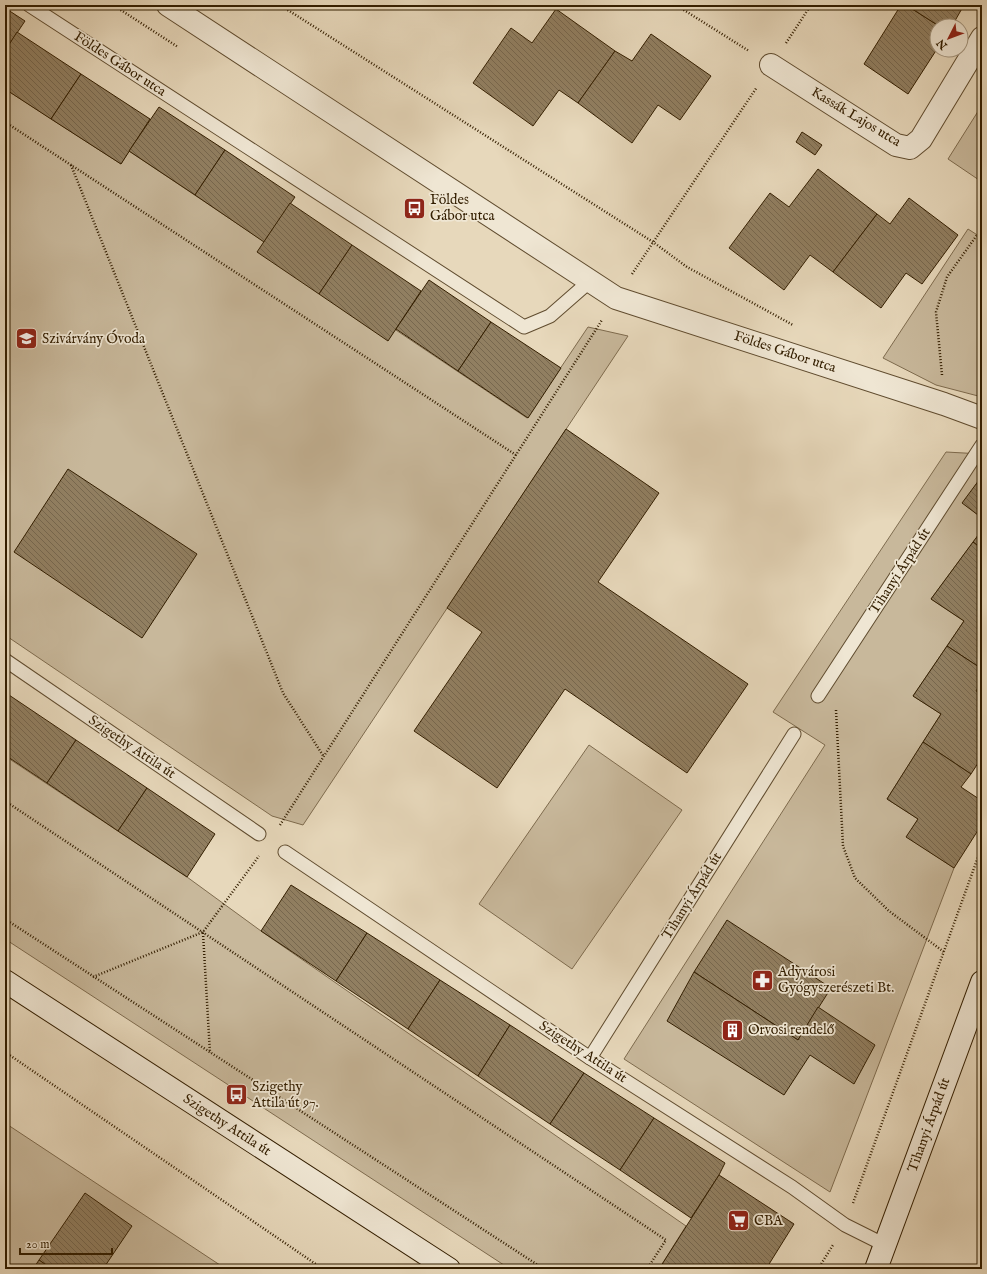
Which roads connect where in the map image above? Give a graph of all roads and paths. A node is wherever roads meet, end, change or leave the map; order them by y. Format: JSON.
{"nodes":[{"id":1,"x":29,"y":5,"type":"edge"},
{"id":2,"x":168,"y":5,"type":"edge"},
{"id":3,"x":280,"y":5,"type":"edge"},
{"id":4,"x":676,"y":5,"type":"edge"},
{"id":5,"x":812,"y":5,"type":"edge"},
{"id":6,"x":982,"y":38,"type":"edge"},
{"id":7,"x":771,"y":65,"type":"junction"},
{"id":8,"x":5,"y":122,"type":"edge"},
{"id":9,"x":71,"y":165,"type":"junction"},
{"id":10,"x":982,"y":228,"type":"edge"},
{"id":11,"x":653,"y":242,"type":"junction"},
{"id":12,"x":590,"y":281,"type":"junction"},
{"id":13,"x":616,"y":298,"type":"junction"},
{"id":14,"x":796,"y":326,"type":"dead end"},
{"id":15,"x":942,"y":383,"type":"dead end"},
{"id":16,"x":982,"y":418,"type":"edge"},
{"id":17,"x":982,"y":445,"type":"edge"},
{"id":18,"x":516,"y":455,"type":"junction"},
{"id":19,"x":5,"y":660,"type":"edge"},
{"id":20,"x":834,"y":672,"type":"junction"},
{"id":21,"x":818,"y":696,"type":"dead end"},
{"id":22,"x":794,"y":734,"type":"dead end"},
{"id":23,"x":324,"y":757,"type":"junction"},
{"id":24,"x":5,"y":801,"type":"edge"},
{"id":25,"x":278,"y":828,"type":"dead end"},
{"id":26,"x":259,"y":834,"type":"dead end"},
{"id":27,"x":982,"y":846,"type":"edge"},
{"id":28,"x":284,"y":852,"type":"dead end"},
{"id":29,"x":261,"y":854,"type":"dead end"},
{"id":30,"x":5,"y":919,"type":"edge"},
{"id":31,"x":202,"y":932,"type":"junction"},
{"id":32,"x":944,"y":952,"type":"junction"},
{"id":33,"x":93,"y":977,"type":"junction"},
{"id":34,"x":5,"y":981,"type":"edge"},
{"id":35,"x":982,"y":982,"type":"edge"},
{"id":36,"x":5,"y":1052,"type":"edge"},
{"id":37,"x":210,"y":1054,"type":"junction"},
{"id":38,"x":590,"y":1058,"type":"junction"},
{"id":39,"x":845,"y":1226,"type":"junction"},
{"id":40,"x":885,"y":1245,"type":"junction"},
{"id":41,"x":322,"y":1269,"type":"edge"},
{"id":42,"x":449,"y":1269,"type":"edge"},
{"id":43,"x":544,"y":1269,"type":"edge"},
{"id":44,"x":647,"y":1269,"type":"edge"},
{"id":45,"x":818,"y":1269,"type":"edge"},
{"id":46,"x":876,"y":1269,"type":"edge"}],
"edges":[{"from":1,"to":12,"type":"lane","name":"Földes Gábor utca"},
{"from":2,"to":12,"type":"street","name":"Földes Gábor utca"},
{"from":3,"to":11,"type":"path"},
{"from":4,"to":7,"type":"path"},
{"from":5,"to":7,"type":"path"},
{"from":6,"to":7,"type":"street","name":"Kassák Lajos utca"},
{"from":7,"to":11,"type":"path"},
{"from":8,"to":9,"type":"path"},
{"from":9,"to":18,"type":"path"},
{"from":9,"to":23,"type":"path"},
{"from":10,"to":15,"type":"path"},
{"from":11,"to":13,"type":"path"},
{"from":11,"to":14,"type":"path"},
{"from":12,"to":13,"type":"street","name":"Földes Gábor utca"},
{"from":13,"to":16,"type":"street","name":"Földes Gábor utca"},
{"from":13,"to":18,"type":"path"},
{"from":17,"to":20,"type":"lane","name":"Tihanyi Árpád út"},
{"from":18,"to":23,"type":"path"},
{"from":19,"to":26,"type":"lane","name":"Szigethy Attila út"},
{"from":20,"to":21,"type":"lane","name":"Tihanyi Árpád út"},
{"from":20,"to":32,"type":"path"},
{"from":22,"to":38,"type":"lane","name":"Tihanyi Árpád út"},
{"from":23,"to":25,"type":"path"},
{"from":24,"to":31,"type":"path"},
{"from":27,"to":32,"type":"path"},
{"from":28,"to":38,"type":"lane","name":"Szigethy Attila út"},
{"from":29,"to":31,"type":"path"},
{"from":30,"to":33,"type":"path"},
{"from":31,"to":33,"type":"path"},
{"from":31,"to":37,"type":"path"},
{"from":31,"to":44,"type":"path"},
{"from":32,"to":39,"type":"path"},
{"from":33,"to":37,"type":"path"},
{"from":34,"to":42,"type":"street","name":"Szigethy Attila út"},
{"from":35,"to":40,"type":"street","name":"Tihanyi Árpád út"},
{"from":36,"to":41,"type":"path"},
{"from":37,"to":43,"type":"path"},
{"from":38,"to":39,"type":"lane","name":"Szigethy Attila út"},
{"from":39,"to":40,"type":"lane","name":"Szigethy Attila út"},
{"from":39,"to":45,"type":"path"},
{"from":40,"to":46,"type":"street","name":"Tihanyi Árpád út"}]}
